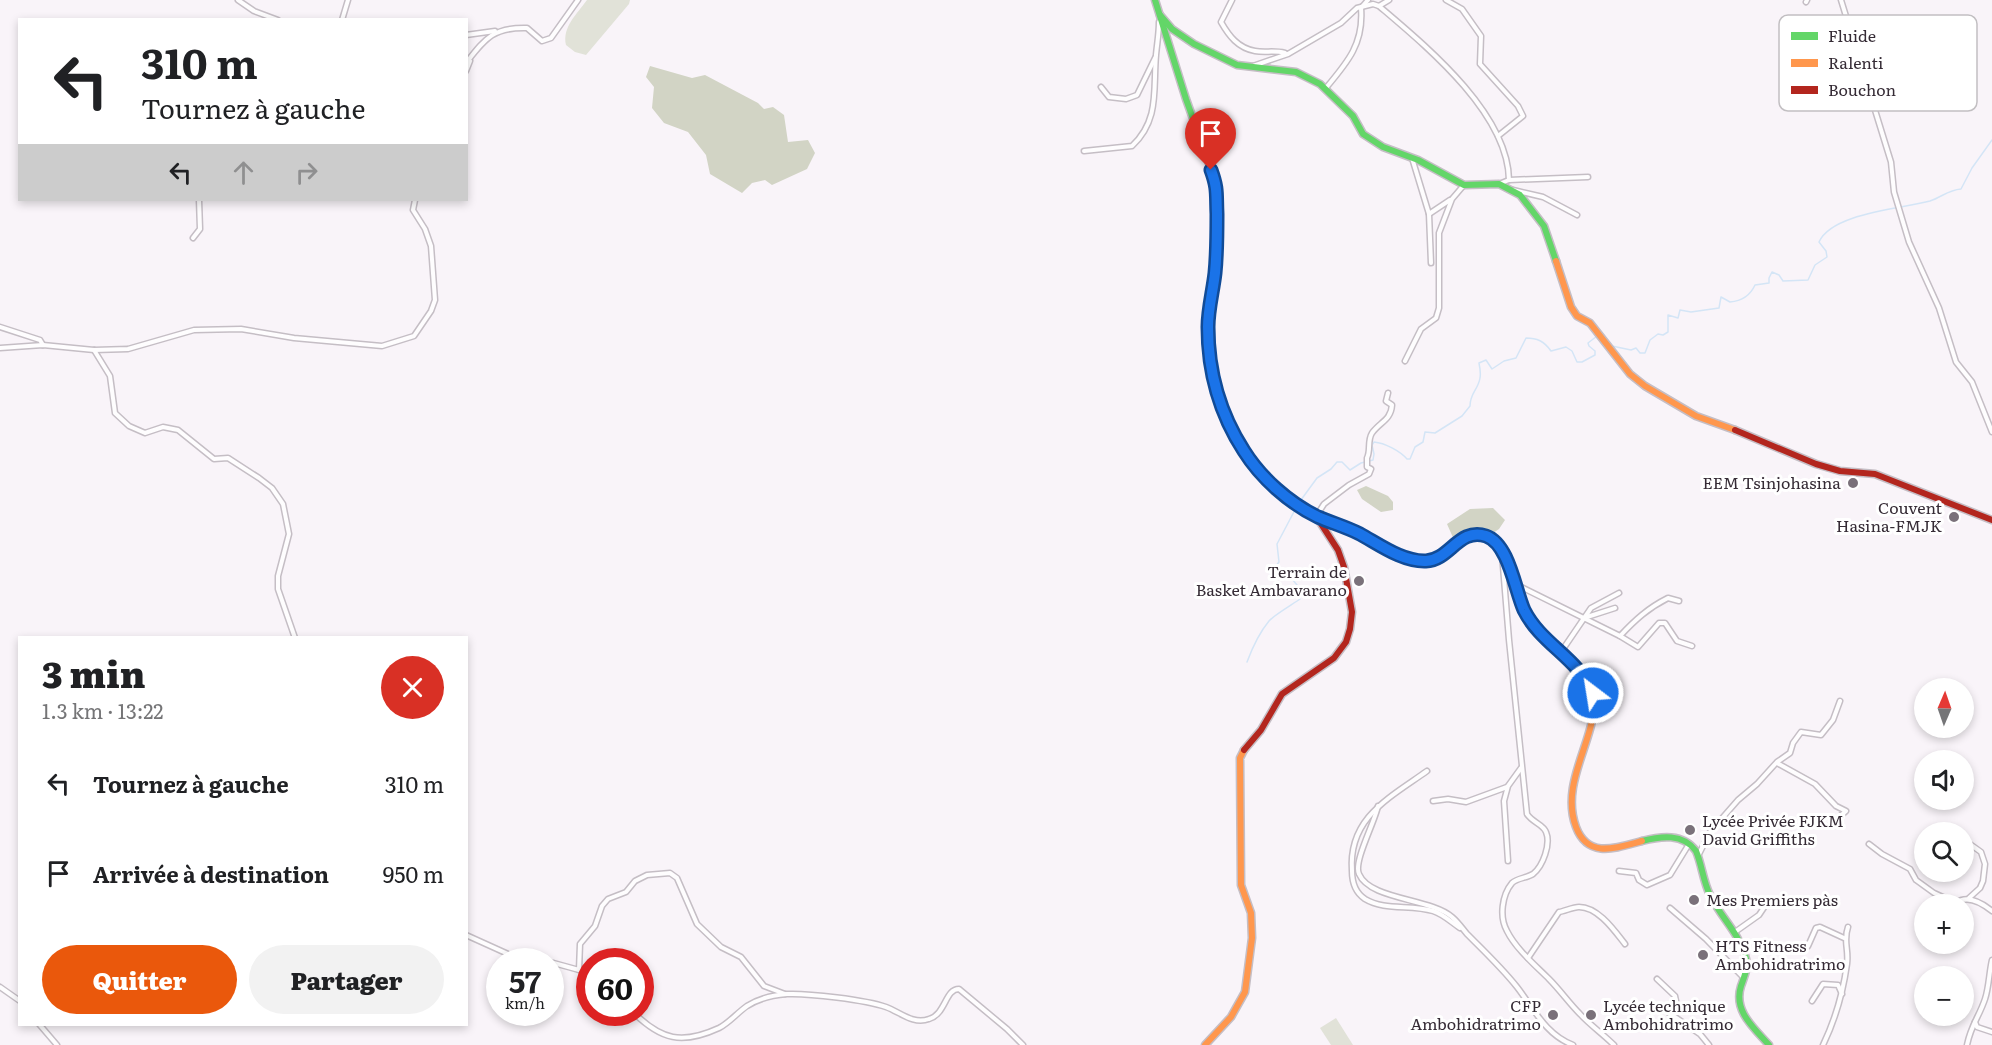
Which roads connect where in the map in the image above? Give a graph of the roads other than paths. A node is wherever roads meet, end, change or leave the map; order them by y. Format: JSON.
{"nodes":[{"id":1,"x":238,"y":0,"type":"edge"},
{"id":2,"x":348,"y":0,"type":"edge"},
{"id":3,"x":578,"y":0,"type":"edge"},
{"id":4,"x":1155,"y":0,"type":"edge"},
{"id":5,"x":1232,"y":0,"type":"edge"},
{"id":6,"x":1368,"y":0,"type":"edge"},
{"id":7,"x":1389,"y":0,"type":"edge"},
{"id":8,"x":1446,"y":0,"type":"edge"},
{"id":9,"x":1841,"y":0,"type":"edge"},
{"id":10,"x":1379,"y":6,"type":"junction"},
{"id":11,"x":1361,"y":8,"type":"junction"},
{"id":12,"x":1159,"y":13,"type":"junction"},
{"id":13,"x":1846,"y":15,"type":"edge"},
{"id":14,"x":273,"y":18,"type":"edge"},
{"id":15,"x":343,"y":18,"type":"edge"},
{"id":16,"x":502,"y":29,"type":"junction"},
{"id":17,"x":468,"y":35,"type":"edge"},
{"id":18,"x":1288,"y":54,"type":"junction"},
{"id":19,"x":1156,"y":56,"type":"junction"},
{"id":20,"x":471,"y":57,"type":"junction"},
{"id":21,"x":468,"y":61,"type":"edge"},
{"id":22,"x":468,"y":65,"type":"edge"},
{"id":23,"x":1251,"y":67,"type":"junction"},
{"id":24,"x":1101,"y":87,"type":"dead end"},
{"id":25,"x":1325,"y":89,"type":"junction"},
{"id":26,"x":1876,"y":111,"type":"edge"},
{"id":27,"x":1498,"y":136,"type":"junction"},
{"id":28,"x":1084,"y":151,"type":"dead end"},
{"id":29,"x":1411,"y":158,"type":"junction"},
{"id":30,"x":1588,"y":177,"type":"dead end"},
{"id":31,"x":1509,"y":180,"type":"junction"},
{"id":32,"x":1499,"y":184,"type":"junction"},
{"id":33,"x":1464,"y":185,"type":"junction"},
{"id":34,"x":1512,"y":190,"type":"junction"},
{"id":35,"x":1452,"y":199,"type":"junction"},
{"id":36,"x":200,"y":201,"type":"edge"},
{"id":37,"x":415,"y":201,"type":"edge"},
{"id":38,"x":1429,"y":214,"type":"junction"},
{"id":39,"x":1577,"y":215,"type":"dead end"},
{"id":40,"x":194,"y":238,"type":"dead end"},
{"id":41,"x":1431,"y":263,"type":"dead end"},
{"id":42,"x":0,"y":327,"type":"edge"},
{"id":43,"x":43,"y":345,"type":"junction"},
{"id":44,"x":0,"y":348,"type":"edge"},
{"id":45,"x":94,"y":350,"type":"junction"},
{"id":46,"x":1405,"y":362,"type":"dead end"},
{"id":47,"x":1388,"y":393,"type":"dead end"},
{"id":48,"x":1992,"y":432,"type":"edge"},
{"id":49,"x":1316,"y":516,"type":"junction"},
{"id":50,"x":1992,"y":520,"type":"edge"},
{"id":51,"x":1502,"y":551,"type":"junction"},
{"id":52,"x":1516,"y":585,"type":"junction"},
{"id":53,"x":1619,"y":593,"type":"dead end"},
{"id":54,"x":1679,"y":601,"type":"dead end"},
{"id":55,"x":1615,"y":608,"type":"dead end"},
{"id":56,"x":1583,"y":618,"type":"junction"},
{"id":57,"x":294,"y":636,"type":"edge"},
{"id":58,"x":1620,"y":636,"type":"junction"},
{"id":59,"x":1692,"y":646,"type":"dead end"},
{"id":60,"x":1561,"y":653,"type":"junction"},
{"id":61,"x":1840,"y":701,"type":"dead end"},
{"id":62,"x":1777,"y":762,"type":"junction"},
{"id":63,"x":1522,"y":767,"type":"junction"},
{"id":64,"x":1427,"y":771,"type":"dead end"},
{"id":65,"x":1508,"y":786,"type":"junction"},
{"id":66,"x":1433,"y":801,"type":"dead end"},
{"id":67,"x":1378,"y":806,"type":"junction"},
{"id":68,"x":1830,"y":825,"type":"dead end"},
{"id":69,"x":1690,"y":843,"type":"junction"},
{"id":70,"x":1869,"y":844,"type":"dead end"},
{"id":71,"x":1974,"y":847,"type":"edge"},
{"id":72,"x":1698,"y":857,"type":"junction"},
{"id":73,"x":1508,"y":861,"type":"dead end"},
{"id":74,"x":1619,"y":871,"type":"dead end"},
{"id":75,"x":1937,"y":894,"type":"edge"},
{"id":76,"x":1973,"y":894,"type":"edge"},
{"id":77,"x":1974,"y":901,"type":"edge"},
{"id":78,"x":1767,"y":903,"type":"dead end"},
{"id":79,"x":1670,"y":908,"type":"dead end"},
{"id":80,"x":1992,"y":911,"type":"edge"},
{"id":81,"x":1848,"y":927,"type":"dead end"},
{"id":82,"x":1463,"y":930,"type":"junction"},
{"id":83,"x":1734,"y":933,"type":"junction"},
{"id":84,"x":468,"y":936,"type":"edge"},
{"id":85,"x":1844,"y":938,"type":"junction"},
{"id":86,"x":1625,"y":944,"type":"dead end"},
{"id":87,"x":1808,"y":946,"type":"dead end"},
{"id":88,"x":495,"y":948,"type":"edge"},
{"id":89,"x":580,"y":948,"type":"edge"},
{"id":90,"x":1528,"y":958,"type":"junction"},
{"id":91,"x":1992,"y":960,"type":"edge"},
{"id":92,"x":1657,"y":979,"type":"dead end"},
{"id":93,"x":1744,"y":979,"type":"junction"},
{"id":94,"x":0,"y":987,"type":"edge"},
{"id":95,"x":785,"y":994,"type":"junction"},
{"id":96,"x":1842,"y":994,"type":"junction"},
{"id":97,"x":18,"y":1000,"type":"edge"},
{"id":98,"x":1812,"y":1001,"type":"dead end"},
{"id":99,"x":1975,"y":1022,"type":"junction"},
{"id":100,"x":41,"y":1026,"type":"edge"},
{"id":101,"x":647,"y":1026,"type":"edge"},
{"id":102,"x":1992,"y":1032,"type":"edge"},
{"id":103,"x":1564,"y":1043,"type":"edge"},
{"id":104,"x":57,"y":1045,"type":"edge"},
{"id":105,"x":1023,"y":1045,"type":"edge"},
{"id":106,"x":1205,"y":1045,"type":"edge"},
{"id":107,"x":1573,"y":1045,"type":"edge"},
{"id":108,"x":1614,"y":1045,"type":"edge"},
{"id":109,"x":1709,"y":1045,"type":"edge"},
{"id":110,"x":1769,"y":1045,"type":"edge"},
{"id":111,"x":1823,"y":1045,"type":"edge"},
{"id":112,"x":1967,"y":1045,"type":"edge"}],
"edges":[{"from":1,"to":14,"type":"street"},
{"from":2,"to":15,"type":"street"},
{"from":3,"to":16,"type":"street"},
{"from":4,"to":12,"type":"street"},
{"from":5,"to":18,"type":"street"},
{"from":6,"to":11,"type":"street"},
{"from":7,"to":10,"type":"street"},
{"from":8,"to":27,"type":"street"},
{"from":9,"to":13,"type":"street"},
{"from":10,"to":11,"type":"street"},
{"from":10,"to":27,"type":"street"},
{"from":11,"to":18,"type":"street"},
{"from":11,"to":25,"type":"street"},
{"from":12,"to":19,"type":"street"},
{"from":12,"to":23,"type":"street"},
{"from":12,"to":49,"type":"street"},
{"from":16,"to":17,"type":"street"},
{"from":16,"to":20,"type":"street"},
{"from":18,"to":23,"type":"street"},
{"from":19,"to":24,"type":"street"},
{"from":19,"to":28,"type":"street"},
{"from":20,"to":21,"type":"street"},
{"from":20,"to":22,"type":"street"},
{"from":23,"to":25,"type":"street"},
{"from":25,"to":29,"type":"street"},
{"from":26,"to":48,"type":"street"},
{"from":27,"to":31,"type":"street"},
{"from":29,"to":33,"type":"street"},
{"from":29,"to":38,"type":"street"},
{"from":30,"to":31,"type":"street"},
{"from":31,"to":32,"type":"street"},
{"from":32,"to":33,"type":"street"},
{"from":32,"to":34,"type":"street"},
{"from":33,"to":35,"type":"street"},
{"from":34,"to":39,"type":"street"},
{"from":34,"to":50,"type":"street"},
{"from":35,"to":38,"type":"street"},
{"from":35,"to":46,"type":"street"},
{"from":36,"to":40,"type":"street"},
{"from":37,"to":45,"type":"street"},
{"from":38,"to":41,"type":"street"},
{"from":42,"to":43,"type":"street"},
{"from":43,"to":44,"type":"street"},
{"from":43,"to":45,"type":"street"},
{"from":45,"to":57,"type":"street"},
{"from":47,"to":49,"type":"street"},
{"from":49,"to":51,"type":"street"},
{"from":49,"to":106,"type":"street"},
{"from":51,"to":52,"type":"street"},
{"from":51,"to":63,"type":"street"},
{"from":52,"to":56,"type":"street"},
{"from":52,"to":60,"type":"street"},
{"from":53,"to":56,"type":"street"},
{"from":54,"to":58,"type":"street"},
{"from":55,"to":56,"type":"street"},
{"from":56,"to":58,"type":"street"},
{"from":56,"to":60,"type":"street"},
{"from":58,"to":59,"type":"street"},
{"from":60,"to":69,"type":"street"},
{"from":61,"to":62,"type":"street"},
{"from":62,"to":68,"type":"street"},
{"from":62,"to":72,"type":"street"},
{"from":63,"to":65,"type":"street"},
{"from":63,"to":90,"type":"street"},
{"from":64,"to":67,"type":"street"},
{"from":65,"to":66,"type":"street"},
{"from":65,"to":73,"type":"street"},
{"from":67,"to":82,"type":"street"},
{"from":67,"to":82,"type":"street"},
{"from":69,"to":72,"type":"street"},
{"from":69,"to":74,"type":"street"},
{"from":70,"to":75,"type":"street"},
{"from":71,"to":76,"type":"street"},
{"from":72,"to":83,"type":"street"},
{"from":77,"to":80,"type":"street"},
{"from":78,"to":83,"type":"street"},
{"from":79,"to":93,"type":"street"},
{"from":81,"to":85,"type":"street"},
{"from":82,"to":103,"type":"street"},
{"from":83,"to":93,"type":"street"},
{"from":84,"to":88,"type":"street"},
{"from":85,"to":87,"type":"street"},
{"from":85,"to":96,"type":"street"},
{"from":86,"to":90,"type":"street"},
{"from":89,"to":95,"type":"street"},
{"from":90,"to":108,"type":"street"},
{"from":91,"to":99,"type":"street"},
{"from":92,"to":109,"type":"street"},
{"from":93,"to":110,"type":"street"},
{"from":94,"to":97,"type":"street"},
{"from":95,"to":101,"type":"street"},
{"from":95,"to":105,"type":"street"},
{"from":96,"to":98,"type":"street"},
{"from":96,"to":111,"type":"street"},
{"from":99,"to":102,"type":"street"},
{"from":99,"to":112,"type":"street"},
{"from":100,"to":104,"type":"street"},
{"from":103,"to":107,"type":"street"}]}
